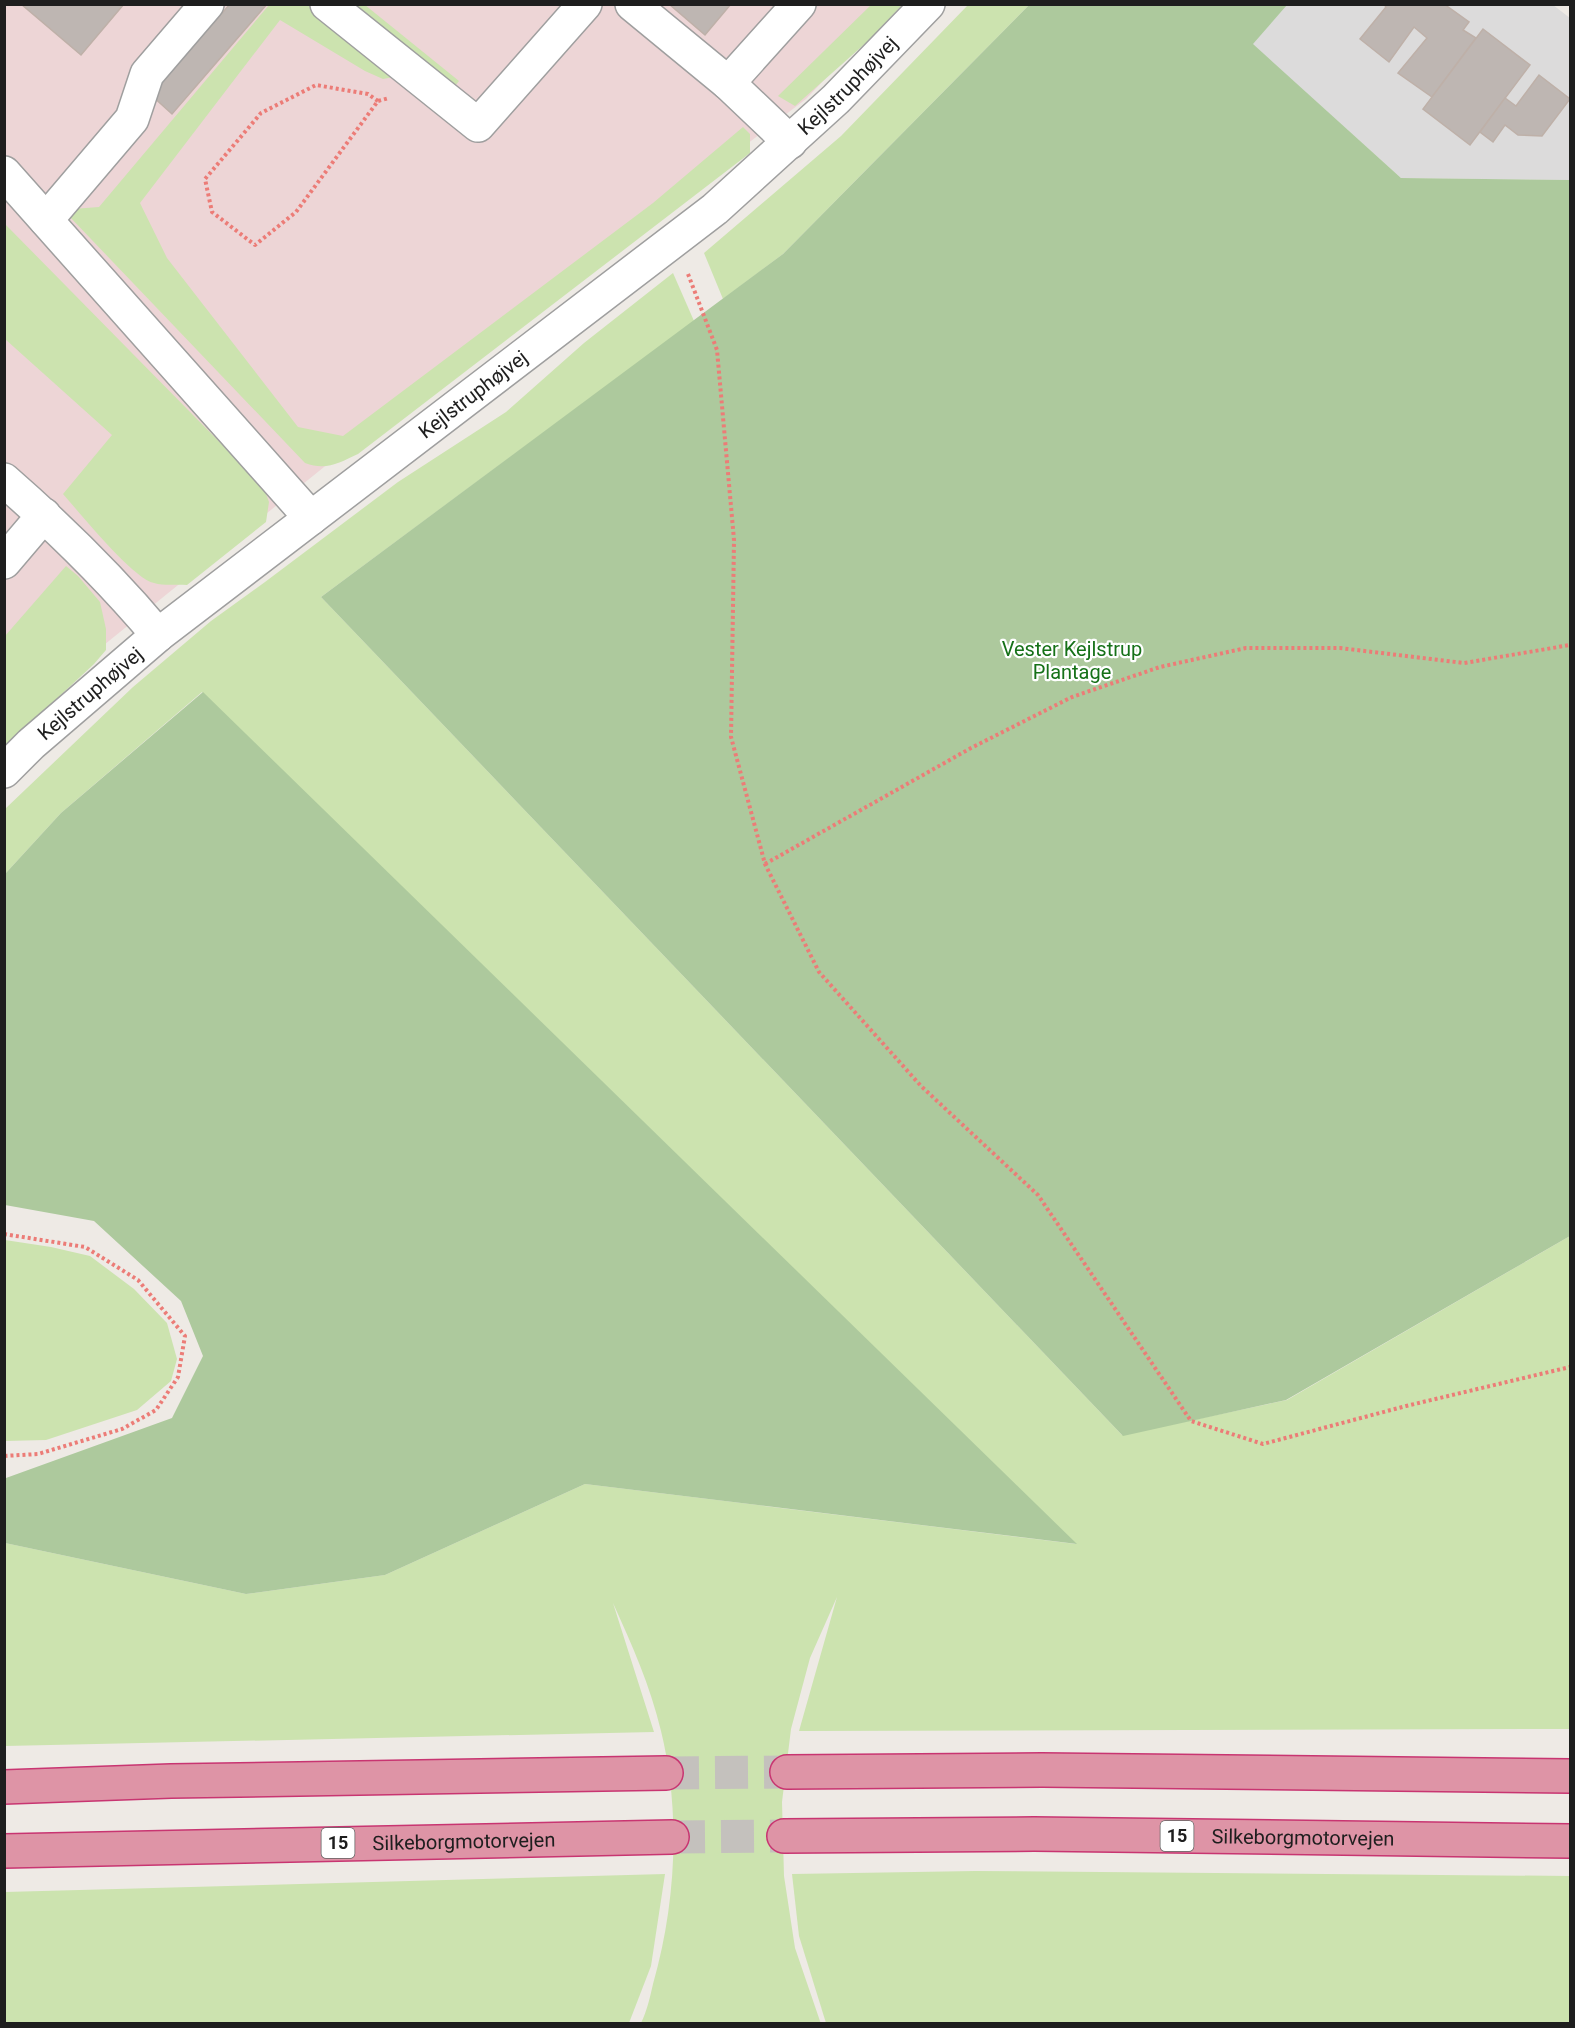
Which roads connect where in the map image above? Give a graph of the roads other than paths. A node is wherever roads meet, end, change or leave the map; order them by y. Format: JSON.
{"nodes":[{"id":1,"x":207,"y":4,"type":"edge"},
{"id":2,"x":327,"y":4,"type":"edge"},
{"id":3,"x":585,"y":4,"type":"edge"},
{"id":4,"x":632,"y":4,"type":"edge"},
{"id":5,"x":799,"y":4,"type":"edge"},
{"id":6,"x":928,"y":4,"type":"edge"},
{"id":7,"x":728,"y":83,"type":"junction"},
{"id":8,"x":790,"y":142,"type":"junction"},
{"id":9,"x":4,"y":173,"type":"edge"},
{"id":10,"x":46,"y":220,"type":"junction"},
{"id":11,"x":4,"y":480,"type":"edge"},
{"id":12,"x":44,"y":515,"type":"junction"},
{"id":13,"x":311,"y":518,"type":"junction"},
{"id":14,"x":4,"y":562,"type":"edge"},
{"id":15,"x":158,"y":635,"type":"junction"},
{"id":16,"x":4,"y":771,"type":"edge"},
{"id":17,"x":787,"y":1772,"type":"tunnel mouth"},
{"id":18,"x":666,"y":1773,"type":"tunnel mouth"},
{"id":19,"x":1570,"y":1776,"type":"edge"},
{"id":20,"x":4,"y":1787,"type":"edge"},
{"id":21,"x":784,"y":1836,"type":"tunnel mouth"},
{"id":22,"x":672,"y":1837,"type":"tunnel mouth"},
{"id":23,"x":1570,"y":1841,"type":"edge"},
{"id":24,"x":4,"y":1851,"type":"edge"}],
"edges":[{"from":1,"to":10,"type":"street"},
{"from":2,"to":3,"type":"street"},
{"from":4,"to":7,"type":"street"},
{"from":5,"to":7,"type":"street"},
{"from":6,"to":8,"type":"street","name":"Kejlstruphøjvej"},
{"from":7,"to":8,"type":"street"},
{"from":8,"to":13,"type":"street","name":"Kejlstruphøjvej"},
{"from":9,"to":10,"type":"street"},
{"from":10,"to":13,"type":"street"},
{"from":11,"to":12,"type":"street"},
{"from":12,"to":14,"type":"street"},
{"from":12,"to":15,"type":"street"},
{"from":13,"to":15,"type":"street","name":"Kejlstruphøjvej"},
{"from":15,"to":16,"type":"street","name":"Kejlstruphøjvej"},
{"from":17,"to":19,"type":"highway"},
{"from":18,"to":20,"type":"highway"},
{"from":21,"to":23,"type":"highway","name":"Silkeborgmotorvejen","number":"15"},
{"from":22,"to":24,"type":"highway","name":"Silkeborgmotorvejen","number":"15"}]}
